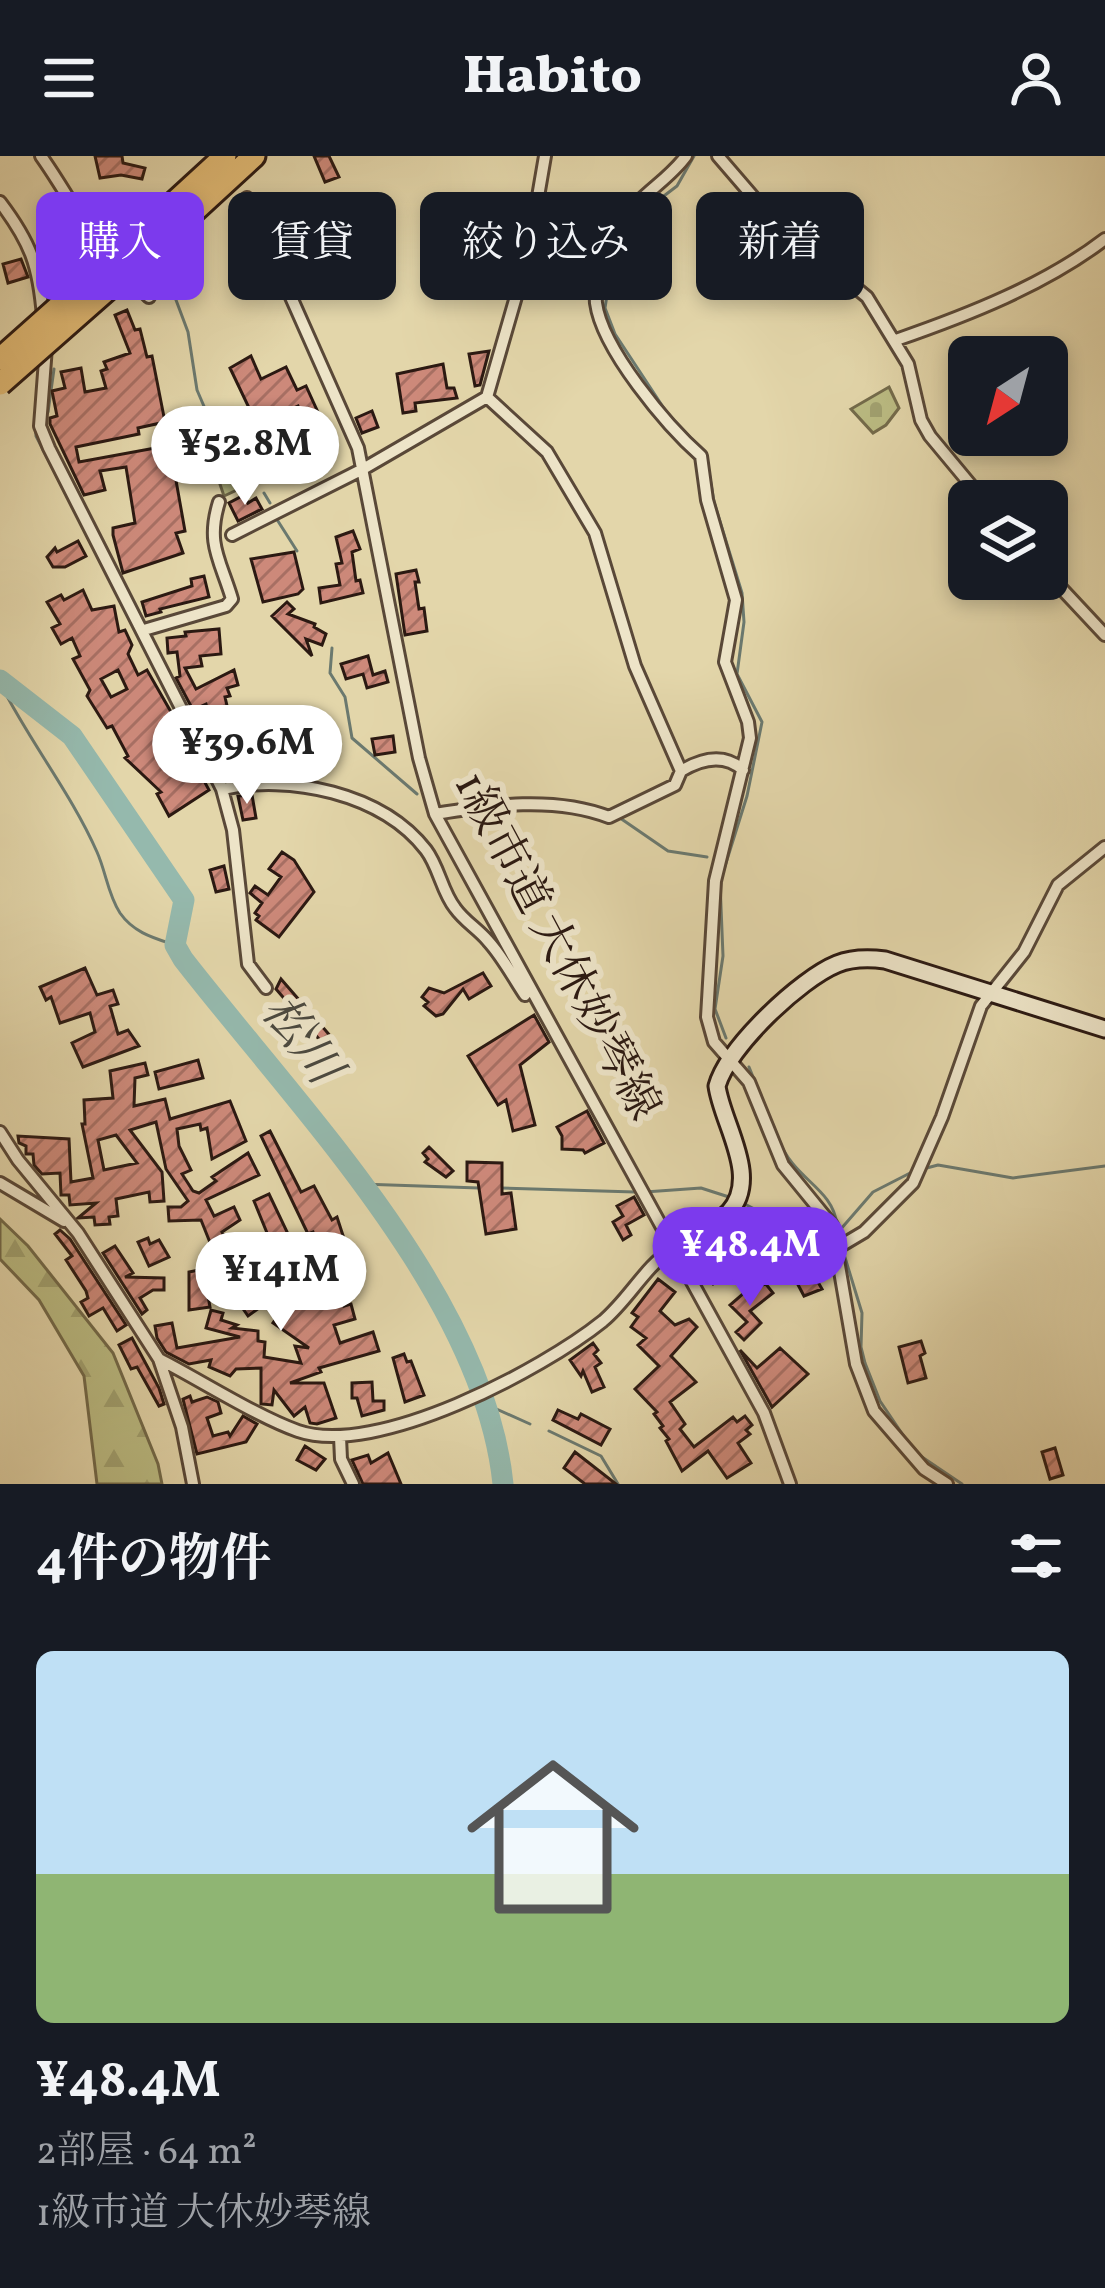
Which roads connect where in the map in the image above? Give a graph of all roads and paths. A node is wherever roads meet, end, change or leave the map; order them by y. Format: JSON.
{"nodes":[{"id":1,"x":41,"y":156,"type":"edge"},
{"id":2,"x":225,"y":156,"type":"edge"},
{"id":3,"x":254,"y":156,"type":"edge"},
{"id":4,"x":545,"y":156,"type":"edge"},
{"id":5,"x":686,"y":156,"type":"edge"},
{"id":6,"x":718,"y":156,"type":"edge"},
{"id":7,"x":66,"y":192,"type":"edge"},
{"id":8,"x":191,"y":192,"type":"edge"},
{"id":9,"x":204,"y":196,"type":"edge"},
{"id":10,"x":0,"y":202,"type":"edge"},
{"id":11,"x":1105,"y":239,"type":"edge"},
{"id":12,"x":74,"y":300,"type":"edge"},
{"id":13,"x":85,"y":300,"type":"edge"},
{"id":14,"x":293,"y":300,"type":"edge"},
{"id":15,"x":896,"y":340,"type":"junction"},
{"id":16,"x":0,"y":359,"type":"edge"},
{"id":17,"x":0,"y":384,"type":"edge"},
{"id":18,"x":487,"y":397,"type":"junction"},
{"id":19,"x":363,"y":469,"type":"junction"},
{"id":20,"x":967,"y":480,"type":"edge"},
{"id":21,"x":219,"y":502,"type":"dead end"},
{"id":22,"x":232,"y":535,"type":"dead end"},
{"id":23,"x":1068,"y":595,"type":"edge"},
{"id":24,"x":145,"y":630,"type":"junction"},
{"id":25,"x":1105,"y":635,"type":"edge"},
{"id":26,"x":743,"y":770,"type":"junction"},
{"id":27,"x":681,"y":771,"type":"junction"},
{"id":28,"x":222,"y":789,"type":"junction"},
{"id":29,"x":435,"y":814,"type":"junction"},
{"id":30,"x":1105,"y":847,"type":"edge"},
{"id":31,"x":266,"y":988,"type":"dead end"},
{"id":32,"x":995,"y":992,"type":"junction"},
{"id":33,"x":540,"y":1010,"type":"junction"},
{"id":34,"x":1105,"y":1029,"type":"edge"},
{"id":35,"x":729,"y":1058,"type":"junction"},
{"id":36,"x":0,"y":1132,"type":"edge"},
{"id":37,"x":0,"y":1183,"type":"edge"},
{"id":38,"x":70,"y":1225,"type":"junction"},
{"id":39,"x":837,"y":1239,"type":"junction"},
{"id":40,"x":673,"y":1248,"type":"junction"},
{"id":41,"x":159,"y":1359,"type":"junction"},
{"id":42,"x":340,"y":1437,"type":"junction"},
{"id":43,"x":193,"y":1484,"type":"edge"},
{"id":44,"x":353,"y":1484,"type":"edge"},
{"id":45,"x":790,"y":1484,"type":"edge"},
{"id":46,"x":946,"y":1484,"type":"edge"}],
"edges":[{"from":1,"to":7,"type":"street"},
{"from":2,"to":8,"type":"highway"},
{"from":3,"to":9,"type":"highway"},
{"from":4,"to":18,"type":"street"},
{"from":5,"to":26,"type":"street"},
{"from":6,"to":15,"type":"street"},
{"from":10,"to":24,"type":"street"},
{"from":11,"to":15,"type":"street"},
{"from":12,"to":16,"type":"highway","bridge":true},
{"from":13,"to":17,"type":"highway","bridge":true},
{"from":14,"to":19,"type":"street","name":"1級市道 大休妙琴線"},
{"from":15,"to":20,"type":"street"},
{"from":18,"to":19,"type":"street"},
{"from":18,"to":27,"type":"street"},
{"from":19,"to":22,"type":"street"},
{"from":19,"to":29,"type":"street","name":"1級市道 大休妙琴線"},
{"from":21,"to":24,"type":"street"},
{"from":23,"to":25,"type":"street"},
{"from":24,"to":28,"type":"street"},
{"from":26,"to":27,"type":"street"},
{"from":26,"to":35,"type":"street"},
{"from":27,"to":29,"type":"street"},
{"from":28,"to":31,"type":"street"},
{"from":28,"to":33,"type":"street"},
{"from":29,"to":33,"type":"street","name":"1級市道 大休妙琴線"},
{"from":30,"to":32,"type":"street"},
{"from":32,"to":34,"type":"street"},
{"from":32,"to":35,"type":"street"},
{"from":32,"to":39,"type":"street"},
{"from":33,"to":40,"type":"street","name":"1級市道 大休妙琴線"},
{"from":35,"to":39,"type":"street"},
{"from":35,"to":40,"type":"street"},
{"from":36,"to":38,"type":"street"},
{"from":37,"to":38,"type":"street"},
{"from":38,"to":41,"type":"street"},
{"from":39,"to":46,"type":"street"},
{"from":40,"to":42,"type":"street"},
{"from":40,"to":45,"type":"street"},
{"from":41,"to":42,"type":"street"},
{"from":41,"to":43,"type":"street"},
{"from":42,"to":44,"type":"street"}]}
